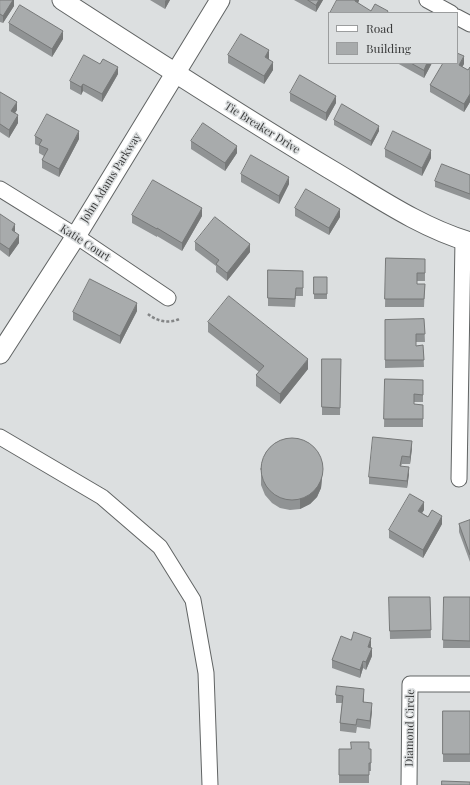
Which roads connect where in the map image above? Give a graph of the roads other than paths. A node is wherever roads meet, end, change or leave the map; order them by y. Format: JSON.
{"nodes":[{"id":1,"x":62,"y":0,"type":"edge"},
{"id":2,"x":220,"y":0,"type":"edge"},
{"id":3,"x":427,"y":0,"type":"edge"},
{"id":4,"x":448,"y":12,"type":"edge"},
{"id":5,"x":458,"y":18,"type":"edge"},
{"id":6,"x":470,"y":24,"type":"edge"},
{"id":7,"x":175,"y":74,"type":"junction"},
{"id":8,"x":0,"y":189,"type":"edge"},
{"id":9,"x":76,"y":236,"type":"junction"},
{"id":10,"x":466,"y":241,"type":"edge"},
{"id":11,"x":168,"y":298,"type":"dead end"},
{"id":12,"x":0,"y":354,"type":"edge"},
{"id":13,"x":0,"y":437,"type":"edge"},
{"id":14,"x":459,"y":479,"type":"dead end"},
{"id":15,"x":470,"y":684,"type":"edge"},
{"id":16,"x":210,"y":785,"type":"edge"},
{"id":17,"x":409,"y":785,"type":"edge"}],
"edges":[{"from":1,"to":7,"type":"street","name":"Tie Breaker Drive"},
{"from":2,"to":7,"type":"street","name":"John Adams Parkway"},
{"from":3,"to":4,"type":"street"},
{"from":5,"to":6,"type":"street"},
{"from":7,"to":9,"type":"street","name":"John Adams Parkway"},
{"from":7,"to":10,"type":"street","name":"Tie Breaker Drive"},
{"from":8,"to":9,"type":"street","name":"Katie Court"},
{"from":9,"to":11,"type":"street","name":"Katie Court"},
{"from":9,"to":12,"type":"street","name":"John Adams Parkway"},
{"from":10,"to":14,"type":"street"},
{"from":13,"to":16,"type":"street"},
{"from":15,"to":17,"type":"street","name":"Diamond Circle"}]}
